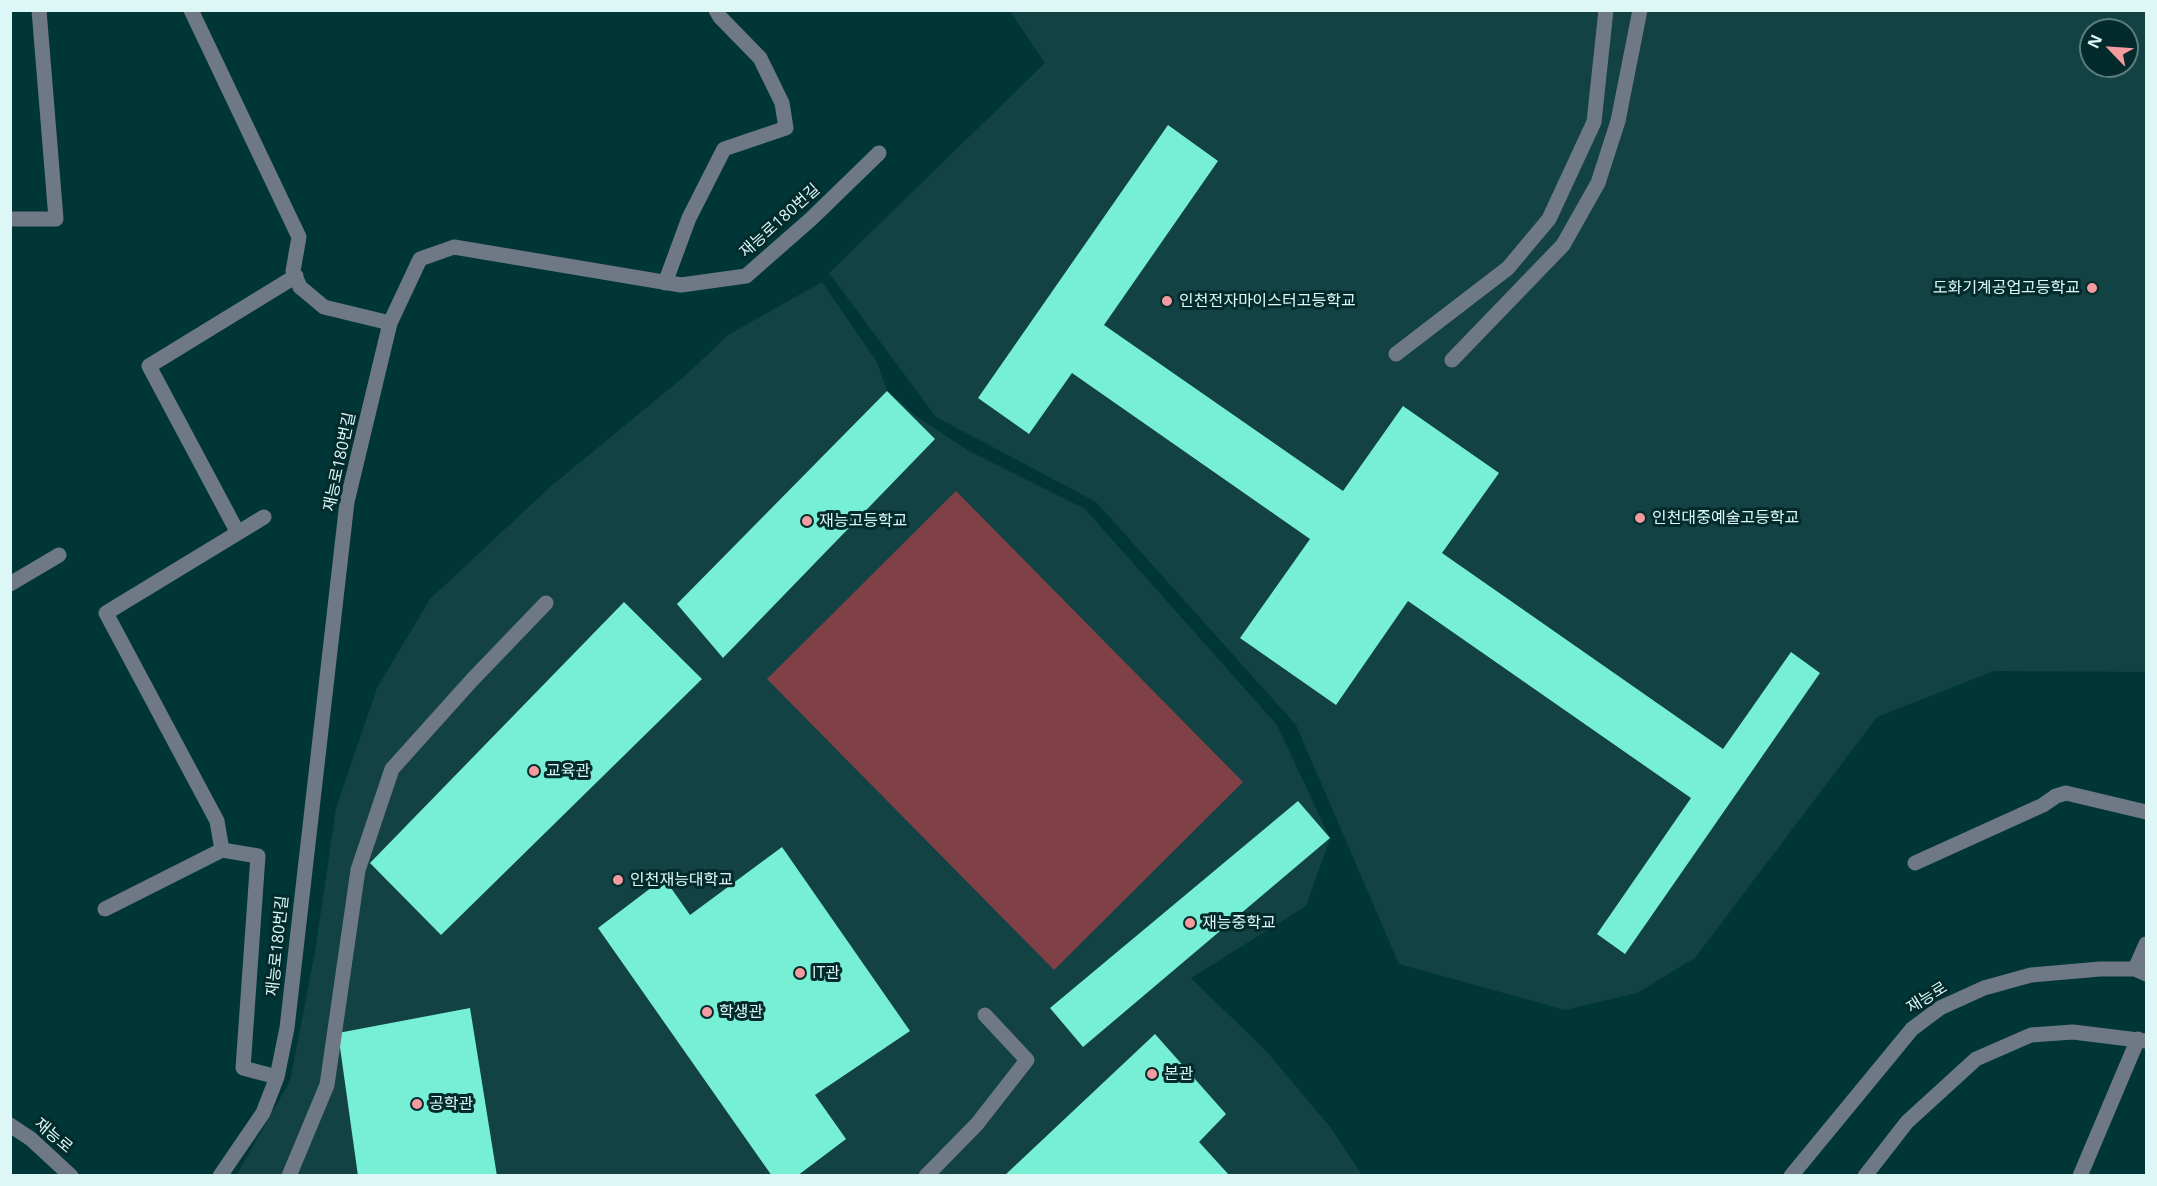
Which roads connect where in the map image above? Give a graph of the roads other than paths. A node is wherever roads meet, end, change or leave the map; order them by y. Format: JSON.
{"nodes":[{"id":1,"x":39,"y":10,"type":"edge"},
{"id":2,"x":191,"y":10,"type":"edge"},
{"id":3,"x":716,"y":10,"type":"edge"},
{"id":4,"x":1606,"y":10,"type":"edge"},
{"id":5,"x":1640,"y":10,"type":"edge"},
{"id":6,"x":879,"y":153,"type":"dead end"},
{"id":7,"x":10,"y":219,"type":"edge"},
{"id":8,"x":296,"y":276,"type":"junction"},
{"id":9,"x":665,"y":283,"type":"junction"},
{"id":10,"x":390,"y":323,"type":"junction"},
{"id":11,"x":1396,"y":354,"type":"dead end"},
{"id":12,"x":1452,"y":360,"type":"dead end"},
{"id":13,"x":264,"y":517,"type":"dead end"},
{"id":14,"x":238,"y":533,"type":"junction"},
{"id":15,"x":59,"y":555,"type":"dead end"},
{"id":16,"x":10,"y":584,"type":"edge"},
{"id":17,"x":546,"y":603,"type":"dead end"},
{"id":18,"x":2146,"y":812,"type":"edge"},
{"id":19,"x":222,"y":850,"type":"junction"},
{"id":20,"x":1916,"y":863,"type":"dead end"},
{"id":21,"x":105,"y":909,"type":"dead end"},
{"id":22,"x":2146,"y":944,"type":"edge"},
{"id":23,"x":2141,"y":972,"type":"edge"},
{"id":24,"x":985,"y":1015,"type":"dead end"},
{"id":25,"x":2142,"y":1040,"type":"edge"},
{"id":26,"x":276,"y":1077,"type":"junction"},
{"id":27,"x":10,"y":1125,"type":"edge"},
{"id":28,"x":71,"y":1176,"type":"edge"},
{"id":29,"x":220,"y":1176,"type":"edge"},
{"id":30,"x":289,"y":1176,"type":"edge"},
{"id":31,"x":926,"y":1176,"type":"edge"},
{"id":32,"x":1791,"y":1176,"type":"edge"},
{"id":33,"x":1865,"y":1176,"type":"edge"},
{"id":34,"x":2080,"y":1176,"type":"edge"}],
"edges":[{"from":1,"to":7,"type":"street"},
{"from":2,"to":8,"type":"street"},
{"from":3,"to":9,"type":"street"},
{"from":4,"to":11,"type":"street"},
{"from":5,"to":12,"type":"street"},
{"from":6,"to":9,"type":"street","name":"재능로180번길"},
{"from":8,"to":10,"type":"street"},
{"from":8,"to":14,"type":"street"},
{"from":9,"to":10,"type":"street","name":"재능로180번길"},
{"from":10,"to":26,"type":"street","name":"재능로180번길"},
{"from":13,"to":14,"type":"street"},
{"from":14,"to":19,"type":"street"},
{"from":15,"to":16,"type":"street"},
{"from":17,"to":30,"type":"street"},
{"from":18,"to":20,"type":"street"},
{"from":19,"to":21,"type":"street"},
{"from":19,"to":26,"type":"street"},
{"from":22,"to":23,"type":"street"},
{"from":23,"to":32,"type":"street","name":"재능로"},
{"from":24,"to":31,"type":"street"},
{"from":25,"to":33,"type":"street"},
{"from":25,"to":34,"type":"street"},
{"from":26,"to":29,"type":"street","name":"재능로180번길"},
{"from":27,"to":28,"type":"street","name":"재능로"}]}
